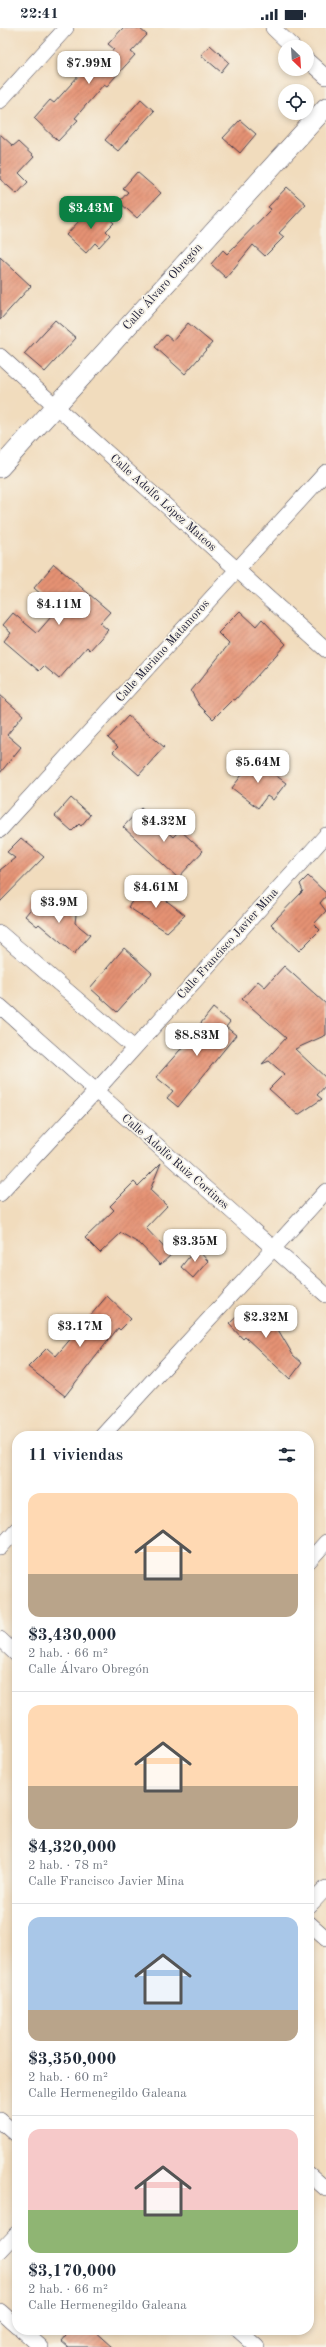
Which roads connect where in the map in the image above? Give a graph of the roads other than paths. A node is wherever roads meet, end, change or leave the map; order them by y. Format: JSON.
{"nodes":[{"id":1,"x":66,"y":28,"type":"edge"},
{"id":2,"x":273,"y":28,"type":"edge"},
{"id":3,"x":286,"y":40,"type":"edge"},
{"id":4,"x":314,"y":66,"type":"edge"},
{"id":5,"x":326,"y":77,"type":"edge"},
{"id":6,"x":0,"y":101,"type":"edge"},
{"id":7,"x":326,"y":107,"type":"edge"},
{"id":8,"x":0,"y":356,"type":"edge"},
{"id":9,"x":56,"y":406,"type":"junction"},
{"id":10,"x":0,"y":468,"type":"edge"},
{"id":11,"x":326,"y":472,"type":"edge"},
{"id":12,"x":236,"y":570,"type":"junction"},
{"id":13,"x":326,"y":650,"type":"edge"},
{"id":14,"x":0,"y":830,"type":"edge"},
{"id":15,"x":326,"y":836,"type":"edge"},
{"id":16,"x":0,"y":933,"type":"edge"},
{"id":17,"x":0,"y":1006,"type":"edge"},
{"id":18,"x":134,"y":1048,"type":"junction"},
{"id":19,"x":95,"y":1092,"type":"junction"},
{"id":20,"x":326,"y":1191,"type":"edge"},
{"id":21,"x":0,"y":1194,"type":"edge"},
{"id":22,"x":274,"y":1248,"type":"junction"},
{"id":23,"x":326,"y":1295,"type":"edge"},
{"id":24,"x":107,"y":1431,"type":"edge"},
{"id":25,"x":12,"y":1535,"type":"edge"},
{"id":26,"x":326,"y":1542,"type":"edge"},
{"id":27,"x":0,"y":1548,"type":"edge"},
{"id":28,"x":314,"y":1555,"type":"edge"},
{"id":29,"x":0,"y":1639,"type":"edge"},
{"id":30,"x":12,"y":1650,"type":"edge"},
{"id":31,"x":326,"y":1888,"type":"edge"},
{"id":32,"x":314,"y":1901,"type":"edge"},
{"id":33,"x":314,"y":1927,"type":"edge"},
{"id":34,"x":326,"y":1938,"type":"edge"},
{"id":35,"x":0,"y":2120,"type":"edge"},
{"id":36,"x":12,"y":2131,"type":"edge"},
{"id":37,"x":314,"y":2178,"type":"edge"},
{"id":38,"x":326,"y":2189,"type":"edge"},
{"id":39,"x":12,"y":2238,"type":"edge"},
{"id":40,"x":0,"y":2251,"type":"edge"},
{"id":41,"x":0,"y":2311,"type":"edge"},
{"id":42,"x":12,"y":2322,"type":"edge"},
{"id":43,"x":28,"y":2335,"type":"edge"},
{"id":44,"x":244,"y":2335,"type":"edge"},
{"id":45,"x":41,"y":2347,"type":"edge"},
{"id":46,"x":257,"y":2347,"type":"edge"}],
"edges":[{"from":1,"to":6,"type":"street"},
{"from":2,"to":3,"type":"street"},
{"from":4,"to":5,"type":"street"},
{"from":7,"to":9,"type":"street","name":"Calle Álvaro Obregón"},
{"from":8,"to":9,"type":"street","name":"Calle Adolfo López Mateos"},
{"from":9,"to":10,"type":"street","name":"Calle Álvaro Obregón"},
{"from":9,"to":12,"type":"street","name":"Calle Adolfo López Mateos"},
{"from":11,"to":12,"type":"street","name":"Calle Mariano Matamoros"},
{"from":12,"to":13,"type":"street","name":"Calle Adolfo López Mateos"},
{"from":12,"to":14,"type":"street","name":"Calle Mariano Matamoros"},
{"from":15,"to":18,"type":"street","name":"Calle Francisco Javier Mina"},
{"from":16,"to":18,"type":"street"},
{"from":17,"to":19,"type":"street","name":"Calle Adolfo Ruiz Cortines"},
{"from":18,"to":19,"type":"street","name":"Calle Francisco Javier Mina"},
{"from":19,"to":21,"type":"street","name":"Calle Francisco Javier Mina"},
{"from":19,"to":22,"type":"street","name":"Calle Adolfo Ruiz Cortines"},
{"from":20,"to":22,"type":"street"},
{"from":22,"to":23,"type":"street","name":"Calle Adolfo Ruiz Cortines"},
{"from":22,"to":24,"type":"street"},
{"from":25,"to":27,"type":"street"},
{"from":26,"to":28,"type":"street"},
{"from":29,"to":30,"type":"street"},
{"from":31,"to":32,"type":"street"},
{"from":33,"to":34,"type":"street"},
{"from":35,"to":36,"type":"street"},
{"from":37,"to":38,"type":"street"},
{"from":39,"to":40,"type":"street"},
{"from":41,"to":42,"type":"street"},
{"from":43,"to":45,"type":"street"},
{"from":44,"to":46,"type":"street"}]}
